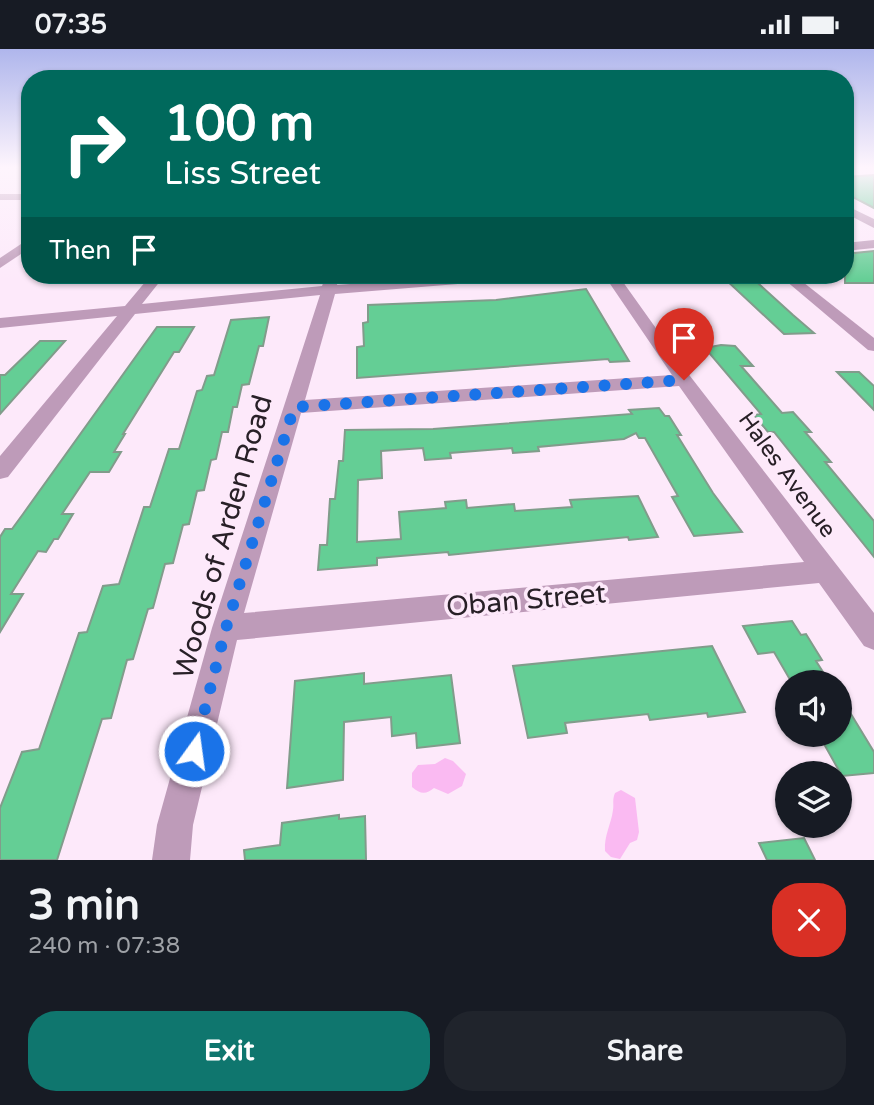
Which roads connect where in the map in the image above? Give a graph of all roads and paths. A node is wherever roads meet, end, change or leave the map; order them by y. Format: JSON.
{"nodes":[{"id":1,"x":854,"y":213,"type":"edge"},
{"id":2,"x":874,"y":224,"type":"edge"},
{"id":3,"x":874,"y":244,"type":"edge"},
{"id":4,"x":854,"y":246,"type":"edge"},
{"id":5,"x":21,"y":249,"type":"edge"},
{"id":6,"x":0,"y":253,"type":"edge"},
{"id":7,"x":15,"y":253,"type":"junction"},
{"id":8,"x":0,"y":264,"type":"edge"},
{"id":9,"x":151,"y":284,"type":"edge"},
{"id":10,"x":317,"y":284,"type":"edge"},
{"id":11,"x":330,"y":284,"type":"edge"},
{"id":12,"x":617,"y":284,"type":"edge"},
{"id":13,"x":797,"y":284,"type":"edge"},
{"id":14,"x":130,"y":310,"type":"junction"},
{"id":15,"x":0,"y":323,"type":"edge"},
{"id":16,"x":874,"y":346,"type":"edge"},
{"id":17,"x":684,"y":380,"type":"junction"},
{"id":18,"x":294,"y":407,"type":"junction"},
{"id":19,"x":0,"y":471,"type":"edge"},
{"id":20,"x":825,"y":571,"type":"junction"},
{"id":21,"x":226,"y":628,"type":"junction"},
{"id":22,"x":874,"y":636,"type":"edge"},
{"id":23,"x":171,"y":860,"type":"edge"}],
"edges":[{"from":1,"to":2,"type":"street"},
{"from":3,"to":4,"type":"street"},
{"from":5,"to":7,"type":"street"},
{"from":6,"to":7,"type":"street"},
{"from":7,"to":8,"type":"street"},
{"from":9,"to":14,"type":"street"},
{"from":10,"to":14,"type":"street"},
{"from":11,"to":18,"type":"street","name":"Woods of Arden Road"},
{"from":12,"to":17,"type":"street","name":"Hales Avenue"},
{"from":13,"to":16,"type":"street"},
{"from":14,"to":15,"type":"street"},
{"from":14,"to":19,"type":"street"},
{"from":17,"to":18,"type":"street"},
{"from":17,"to":20,"type":"street","name":"Hales Avenue"},
{"from":18,"to":21,"type":"street","name":"Woods of Arden Road"},
{"from":20,"to":21,"type":"street","name":"Oban Street"},
{"from":20,"to":22,"type":"street","name":"Hales Avenue"},
{"from":21,"to":23,"type":"street","name":"Woods of Arden Road"}]}
